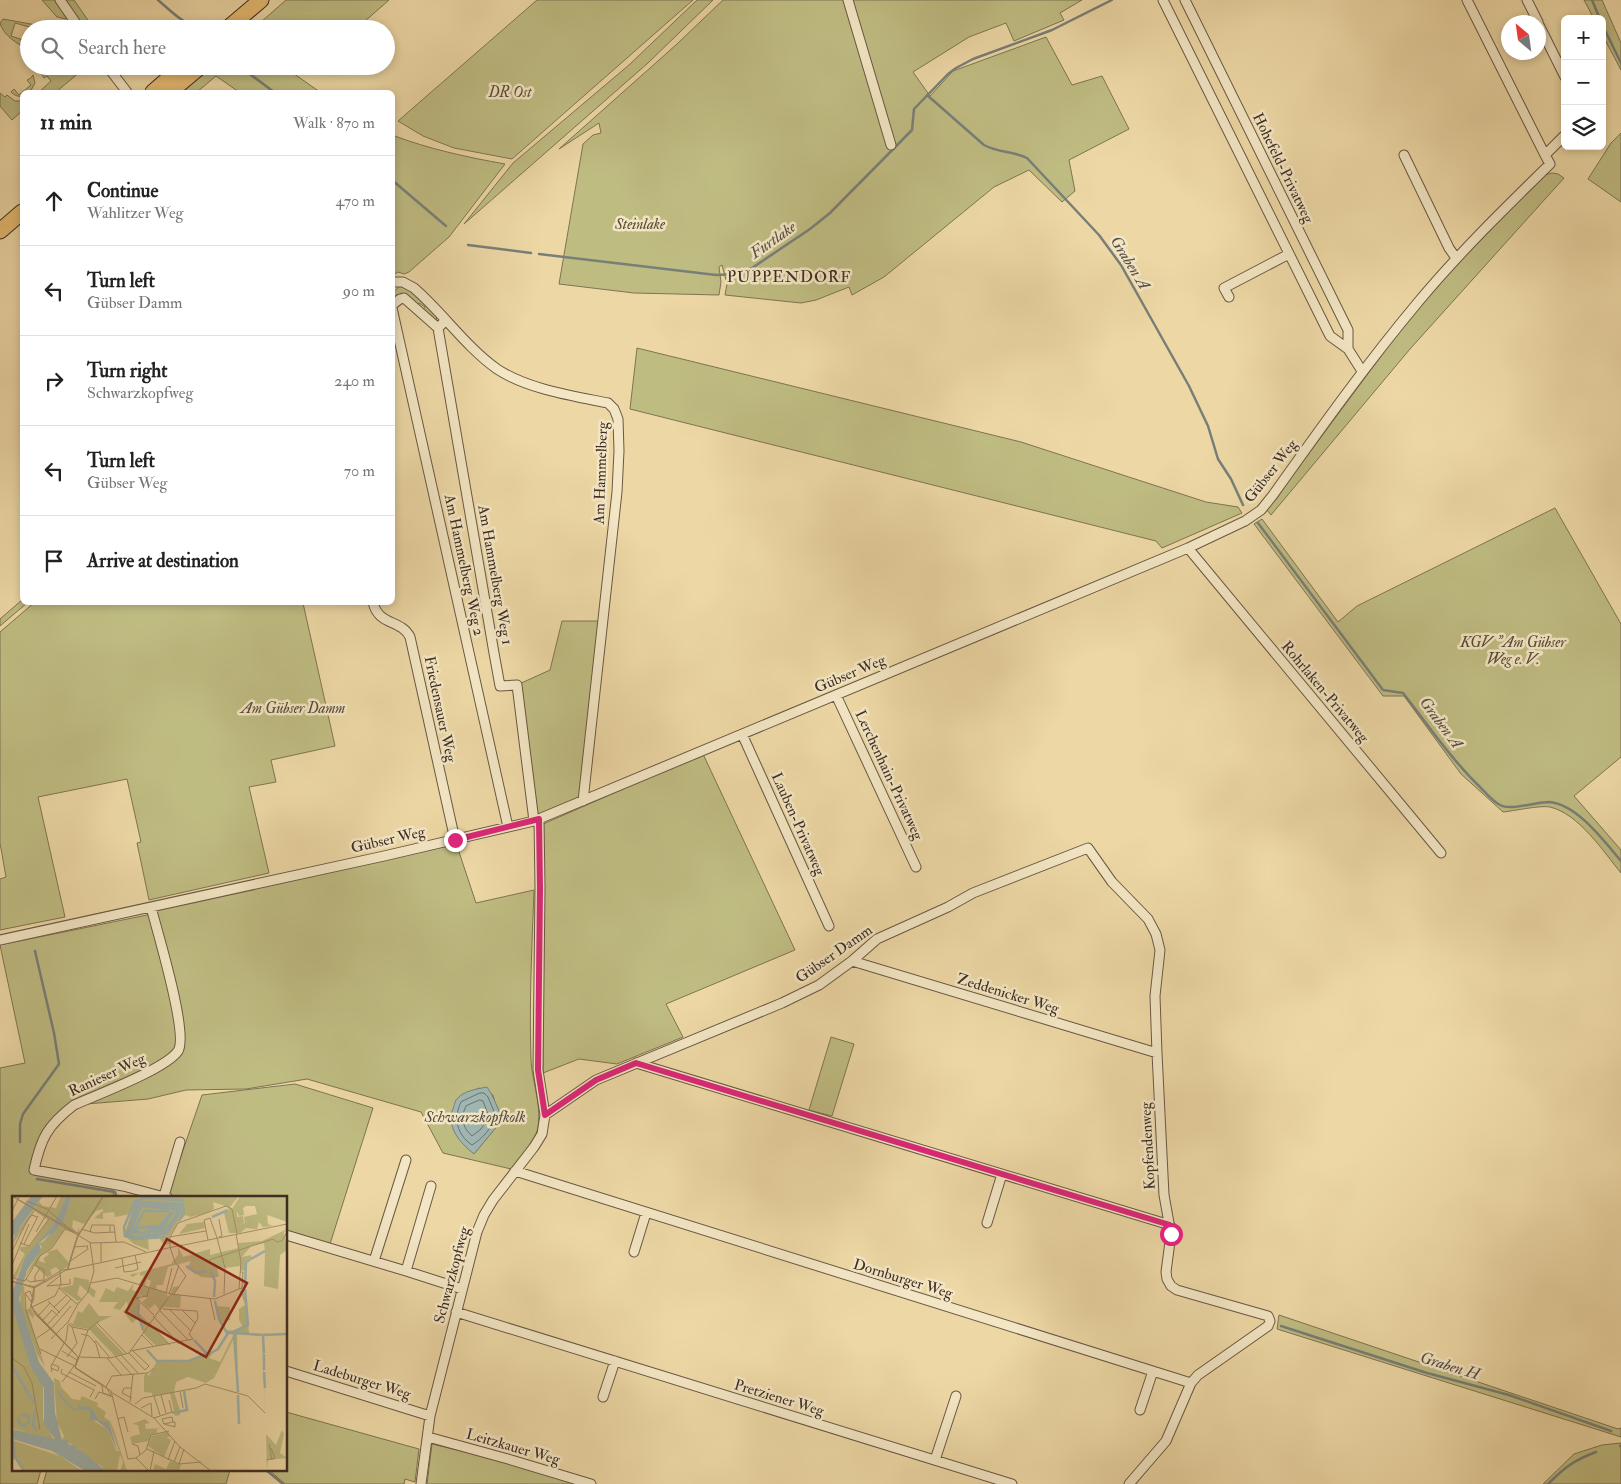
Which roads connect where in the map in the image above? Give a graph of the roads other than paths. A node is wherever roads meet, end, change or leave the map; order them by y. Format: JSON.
{"nodes":[{"id":1,"x":60,"y":0,"type":"edge"},
{"id":2,"x":261,"y":0,"type":"edge"},
{"id":3,"x":272,"y":0,"type":"edge"},
{"id":4,"x":848,"y":0,"type":"edge"},
{"id":5,"x":1163,"y":0,"type":"edge"},
{"id":6,"x":1185,"y":0,"type":"edge"},
{"id":7,"x":1467,"y":0,"type":"edge"},
{"id":8,"x":1527,"y":0,"type":"edge"},
{"id":9,"x":1534,"y":15,"type":"edge"},
{"id":10,"x":74,"y":20,"type":"edge"},
{"id":11,"x":238,"y":20,"type":"edge"},
{"id":12,"x":249,"y":20,"type":"edge"},
{"id":13,"x":1546,"y":39,"type":"edge"},
{"id":14,"x":1561,"y":69,"type":"edge"},
{"id":15,"x":114,"y":75,"type":"edge"},
{"id":16,"x":173,"y":75,"type":"edge"},
{"id":17,"x":190,"y":75,"type":"edge"},
{"id":18,"x":125,"y":90,"type":"edge"},
{"id":19,"x":155,"y":90,"type":"edge"},
{"id":20,"x":172,"y":90,"type":"edge"},
{"id":21,"x":1561,"y":139,"type":"edge"},
{"id":22,"x":891,"y":144,"type":"dead end"},
{"id":23,"x":1404,"y":155,"type":"dead end"},
{"id":24,"x":1545,"y":156,"type":"junction"},
{"id":25,"x":20,"y":202,"type":"edge"},
{"id":26,"x":20,"y":214,"type":"edge"},
{"id":27,"x":0,"y":218,"type":"edge"},
{"id":28,"x":0,"y":232,"type":"edge"},
{"id":29,"x":1289,"y":254,"type":"junction"},
{"id":30,"x":1456,"y":258,"type":"junction"},
{"id":31,"x":395,"y":282,"type":"edge"},
{"id":32,"x":1229,"y":297,"type":"dead end"},
{"id":33,"x":395,"y":304,"type":"edge"},
{"id":34,"x":395,"y":320,"type":"edge"},
{"id":35,"x":446,"y":320,"type":"junction"},
{"id":36,"x":438,"y":328,"type":"junction"},
{"id":37,"x":1348,"y":349,"type":"junction"},
{"id":38,"x":1362,"y":371,"type":"junction"},
{"id":39,"x":1188,"y":548,"type":"junction"},
{"id":40,"x":374,"y":605,"type":"edge"},
{"id":41,"x":836,"y":695,"type":"junction"},
{"id":42,"x":742,"y":734,"type":"junction"},
{"id":43,"x":583,"y":801,"type":"junction"},
{"id":44,"x":537,"y":820,"type":"junction"},
{"id":45,"x":508,"y":828,"type":"junction"},
{"id":46,"x":455,"y":840,"type":"junction"},
{"id":47,"x":1088,"y":848,"type":"joint"},
{"id":48,"x":1441,"y":853,"type":"dead end"},
{"id":49,"x":916,"y":867,"type":"dead end"},
{"id":50,"x":151,"y":907,"type":"junction"},
{"id":51,"x":829,"y":926,"type":"dead end"},
{"id":52,"x":0,"y":940,"type":"edge"},
{"id":53,"x":852,"y":961,"type":"junction"},
{"id":54,"x":1157,"y":1053,"type":"junction"},
{"id":55,"x":636,"y":1063,"type":"junction"},
{"id":56,"x":545,"y":1115,"type":"junction"},
{"id":57,"x":180,"y":1142,"type":"dead end"},
{"id":58,"x":406,"y":1160,"type":"dead end"},
{"id":59,"x":516,"y":1171,"type":"junction"},
{"id":60,"x":1002,"y":1174,"type":"junction"},
{"id":61,"x":431,"y":1186,"type":"dead end"},
{"id":62,"x":162,"y":1196,"type":"edge"},
{"id":63,"x":166,"y":1196,"type":"edge"},
{"id":64,"x":646,"y":1213,"type":"junction"},
{"id":65,"x":987,"y":1223,"type":"dead end"},
{"id":66,"x":1170,"y":1225,"type":"junction"},
{"id":67,"x":288,"y":1236,"type":"edge"},
{"id":68,"x":634,"y":1252,"type":"dead end"},
{"id":69,"x":374,"y":1262,"type":"junction"},
{"id":70,"x":406,"y":1270,"type":"junction"},
{"id":71,"x":462,"y":1289,"type":"junction"},
{"id":72,"x":456,"y":1312,"type":"junction"},
{"id":73,"x":615,"y":1361,"type":"junction"},
{"id":74,"x":288,"y":1371,"type":"edge"},
{"id":75,"x":1153,"y":1371,"type":"junction"},
{"id":76,"x":1191,"y":1383,"type":"junction"},
{"id":77,"x":956,"y":1396,"type":"dead end"},
{"id":78,"x":603,"y":1397,"type":"dead end"},
{"id":79,"x":1140,"y":1410,"type":"dead end"},
{"id":80,"x":430,"y":1416,"type":"junction"},
{"id":81,"x":428,"y":1437,"type":"junction"},
{"id":82,"x":935,"y":1460,"type":"junction"},
{"id":83,"x":421,"y":1484,"type":"edge"},
{"id":84,"x":591,"y":1484,"type":"edge"},
{"id":85,"x":1012,"y":1484,"type":"edge"},
{"id":86,"x":1129,"y":1484,"type":"edge"}],
"edges":[{"from":1,"to":10,"type":"street"},
{"from":2,"to":11,"type":"main road"},
{"from":3,"to":12,"type":"main road"},
{"from":4,"to":22,"type":"street"},
{"from":5,"to":29,"type":"street","name":"Hohefeld-Privatweg"},
{"from":6,"to":37,"type":"street","name":"Hohefeld-Privatweg"},
{"from":7,"to":24,"type":"street"},
{"from":8,"to":9,"type":"street"},
{"from":13,"to":14,"type":"street"},
{"from":15,"to":18,"type":"street"},
{"from":16,"to":19,"type":"main road"},
{"from":17,"to":20,"type":"main road"},
{"from":21,"to":24,"type":"street"},
{"from":23,"to":30,"type":"street"},
{"from":24,"to":30,"type":"street","name":"Gübser Weg"},
{"from":25,"to":27,"type":"main road"},
{"from":26,"to":28,"type":"main road"},
{"from":29,"to":32,"type":"street"},
{"from":29,"to":37,"type":"street","name":"Hohefeld-Privatweg"},
{"from":30,"to":38,"type":"street","name":"Gübser Weg"},
{"from":31,"to":35,"type":"street","name":"Am Hammelberg"},
{"from":33,"to":36,"type":"street","name":"Am Hammelberg Weg 2"},
{"from":34,"to":45,"type":"street","name":"Am Hammelberg Weg 2"},
{"from":35,"to":36,"type":"street"},
{"from":35,"to":43,"type":"street","name":"Am Hammelberg"},
{"from":36,"to":44,"type":"street","name":"Am Hammelberg Weg 1"},
{"from":37,"to":38,"type":"street","name":"Hohefeld-Privatweg"},
{"from":38,"to":39,"type":"street","name":"Gübser Weg"},
{"from":39,"to":41,"type":"street","name":"Gübser Weg"},
{"from":39,"to":48,"type":"street","name":"Rohrlaken-Privatweg"},
{"from":40,"to":46,"type":"street","name":"Friedensauer Weg"},
{"from":41,"to":42,"type":"street","name":"Gübser Weg"},
{"from":41,"to":49,"type":"street","name":"Lerchenhain-Privatweg"},
{"from":42,"to":43,"type":"street","name":"Gübser Weg"},
{"from":42,"to":51,"type":"street","name":"Lauben-Privatweg"},
{"from":43,"to":44,"type":"street","name":"Gübser Weg"},
{"from":44,"to":45,"type":"street","name":"Gübser Weg"},
{"from":44,"to":56,"type":"street","name":"Schwarzkopfweg"},
{"from":45,"to":46,"type":"street","name":"Gübser Weg"},
{"from":46,"to":50,"type":"street","name":"Gübser Weg"},
{"from":47,"to":53,"type":"street","name":"Gübser Damm"},
{"from":47,"to":54,"type":"street","name":"Kopfendenweg"},
{"from":50,"to":52,"type":"street","name":"Gübser Weg"},
{"from":50,"to":62,"type":"street","name":"Ranieser Weg"},
{"from":53,"to":54,"type":"street","name":"Zeddenicker Weg"},
{"from":53,"to":55,"type":"street","name":"Gübser Damm"},
{"from":54,"to":66,"type":"street","name":"Kopfendenweg"},
{"from":55,"to":56,"type":"street","name":"Gübser Damm"},
{"from":55,"to":60,"type":"street"},
{"from":56,"to":59,"type":"street","name":"Schwarzkopfweg"},
{"from":57,"to":63,"type":"street","name":"Ranieser Weg"},
{"from":58,"to":69,"type":"street"},
{"from":59,"to":64,"type":"street","name":"Dornburger Weg"},
{"from":59,"to":71,"type":"street","name":"Schwarzkopfweg"},
{"from":60,"to":65,"type":"street"},
{"from":60,"to":66,"type":"street"},
{"from":61,"to":70,"type":"street"},
{"from":64,"to":68,"type":"street"},
{"from":64,"to":75,"type":"street","name":"Dornburger Weg"},
{"from":66,"to":76,"type":"street","name":"Kopfendenweg"},
{"from":67,"to":69,"type":"street"},
{"from":69,"to":70,"type":"street"},
{"from":70,"to":71,"type":"street"},
{"from":71,"to":72,"type":"street","name":"Schwarzkopfweg"},
{"from":72,"to":73,"type":"street","name":"Pretziener Weg"},
{"from":72,"to":80,"type":"street","name":"Schwarzkopfweg"},
{"from":73,"to":78,"type":"street"},
{"from":73,"to":82,"type":"street","name":"Pretziener Weg"},
{"from":74,"to":80,"type":"street","name":"Ladeburger Weg"},
{"from":75,"to":76,"type":"street","name":"Dornburger Weg"},
{"from":75,"to":79,"type":"street"},
{"from":76,"to":86,"type":"street","name":"Kopfendenweg"},
{"from":77,"to":82,"type":"street"},
{"from":80,"to":81,"type":"street","name":"Schwarzkopfweg"},
{"from":81,"to":83,"type":"street","name":"Schwarzkopfweg"},
{"from":81,"to":84,"type":"street","name":"Leitzkauer Weg"},
{"from":82,"to":85,"type":"street","name":"Pretziener Weg"}]}
